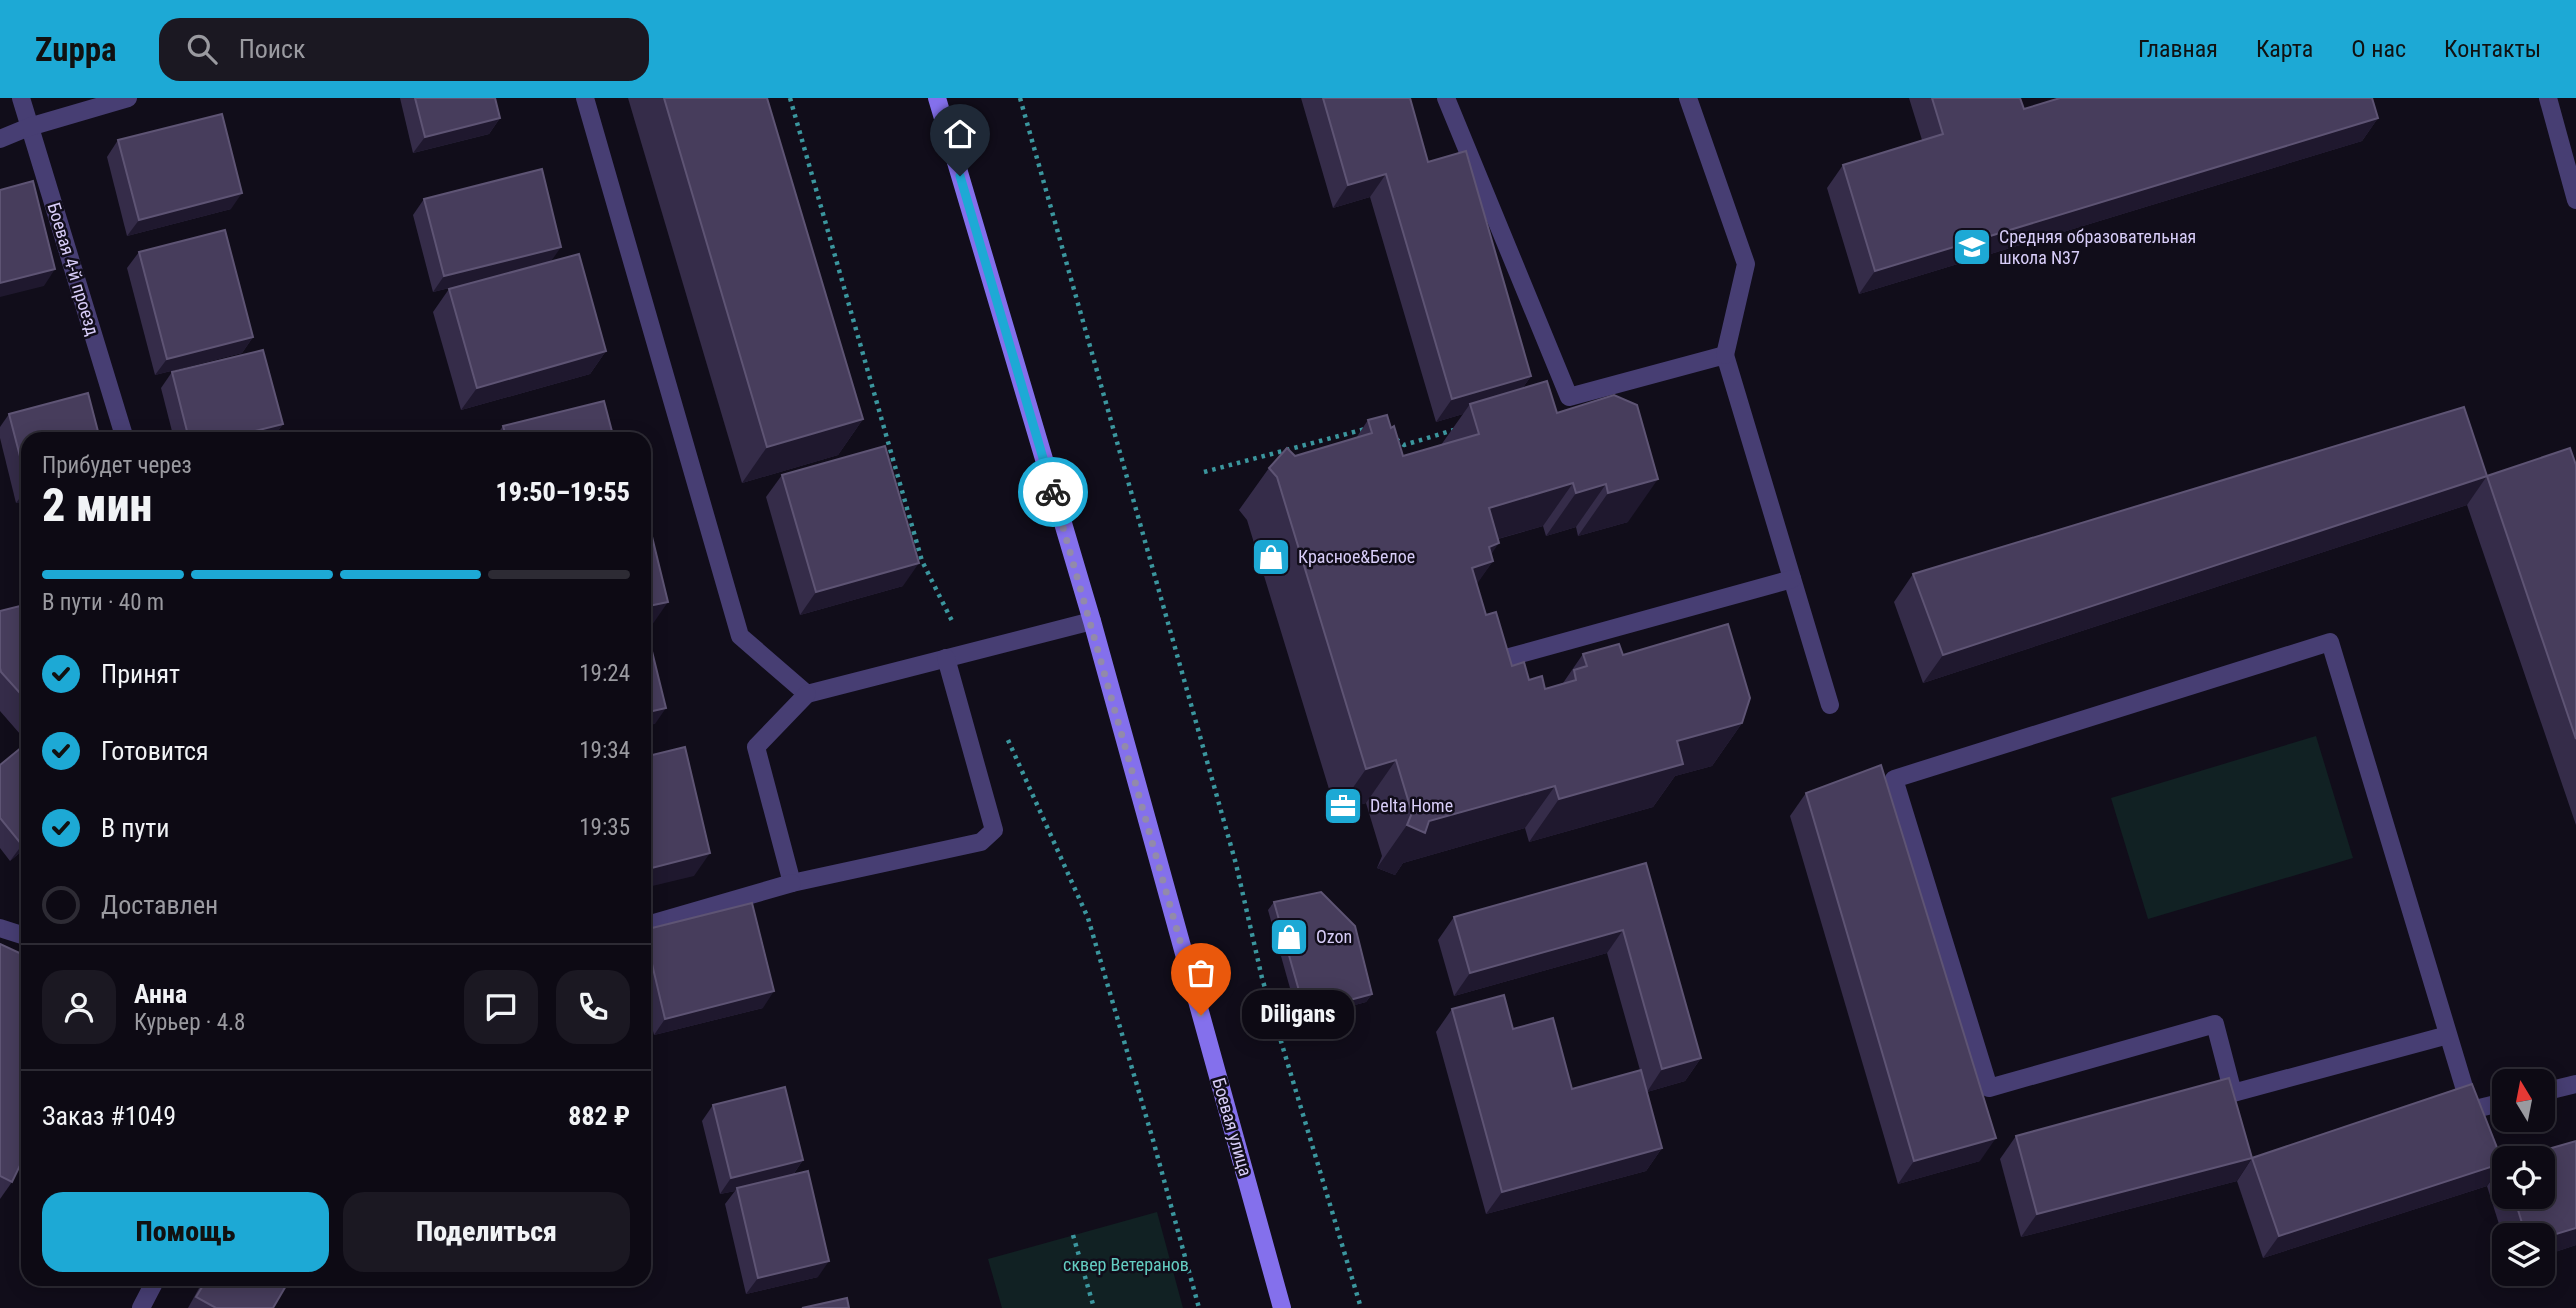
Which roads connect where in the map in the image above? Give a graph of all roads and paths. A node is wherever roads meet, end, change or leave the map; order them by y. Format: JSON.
{"nodes":[{"id":1,"x":21,"y":98,"type":"edge"},
{"id":2,"x":128,"y":98,"type":"edge"},
{"id":3,"x":585,"y":98,"type":"edge"},
{"id":4,"x":937,"y":98,"type":"edge"},
{"id":5,"x":1020,"y":98,"type":"edge"},
{"id":6,"x":1446,"y":98,"type":"edge"},
{"id":7,"x":1688,"y":98,"type":"edge"},
{"id":8,"x":2548,"y":98,"type":"edge"},
{"id":9,"x":29,"y":127,"type":"junction"},
{"id":10,"x":0,"y":139,"type":"edge"},
{"id":11,"x":2576,"y":200,"type":"edge"},
{"id":12,"x":1725,"y":355,"type":"junction"},
{"id":13,"x":1377,"y":425,"type":"edge"},
{"id":14,"x":1455,"y":430,"type":"edge"},
{"id":15,"x":123,"y":432,"type":"edge"},
{"id":16,"x":1386,"y":432,"type":"edge"},
{"id":17,"x":1205,"y":472,"type":"dead end"},
{"id":18,"x":1792,"y":579,"type":"junction"},
{"id":19,"x":1091,"y":621,"type":"junction"},
{"id":20,"x":946,"y":658,"type":"junction"},
{"id":21,"x":1506,"y":658,"type":"edge"},
{"id":22,"x":807,"y":694,"type":"junction"},
{"id":23,"x":1830,"y":705,"type":"dead end"},
{"id":24,"x":792,"y":883,"type":"junction"},
{"id":25,"x":651,"y":924,"type":"edge"},
{"id":26,"x":0,"y":928,"type":"edge"},
{"id":27,"x":21,"y":935,"type":"edge"},
{"id":28,"x":2448,"y":1035,"type":"junction"},
{"id":29,"x":2576,"y":1084,"type":"edge"},
{"id":30,"x":2555,"y":1090,"type":"edge"},
{"id":31,"x":2492,"y":1105,"type":"edge"},
{"id":32,"x":1153,"y":1140,"type":"dead end"},
{"id":33,"x":1073,"y":1235,"type":"dead end"},
{"id":34,"x":152,"y":1286,"type":"edge"},
{"id":35,"x":141,"y":1308,"type":"edge"},
{"id":36,"x":1094,"y":1308,"type":"edge"},
{"id":37,"x":1199,"y":1308,"type":"edge"},
{"id":38,"x":1283,"y":1308,"type":"edge"},
{"id":39,"x":1361,"y":1308,"type":"edge"}],
"edges":[{"from":1,"to":9,"type":"street","name":"Боевая 4-й проезд"},
{"from":2,"to":9,"type":"street"},
{"from":3,"to":22,"type":"street"},
{"from":4,"to":19,"type":"main road","name":"Боевая улица"},
{"from":5,"to":39,"type":"path"},
{"from":6,"to":12,"type":"street"},
{"from":7,"to":12,"type":"street"},
{"from":8,"to":11,"type":"street"},
{"from":9,"to":10,"type":"street"},
{"from":9,"to":15,"type":"street","name":"Боевая 4-й проезд"},
{"from":12,"to":18,"type":"street"},
{"from":13,"to":17,"type":"path"},
{"from":14,"to":16,"type":"path"},
{"from":18,"to":21,"type":"street"},
{"from":18,"to":23,"type":"street"},
{"from":19,"to":20,"type":"street"},
{"from":19,"to":38,"type":"main road","name":"Боевая улица"},
{"from":20,"to":22,"type":"street"},
{"from":20,"to":24,"type":"street"},
{"from":22,"to":24,"type":"street"},
{"from":24,"to":25,"type":"street"},
{"from":26,"to":27,"type":"street"},
{"from":28,"to":28,"type":"street"},
{"from":28,"to":31,"type":"street"},
{"from":29,"to":30,"type":"street"},
{"from":32,"to":37,"type":"path"},
{"from":33,"to":36,"type":"path"},
{"from":34,"to":35,"type":"street"}]}
